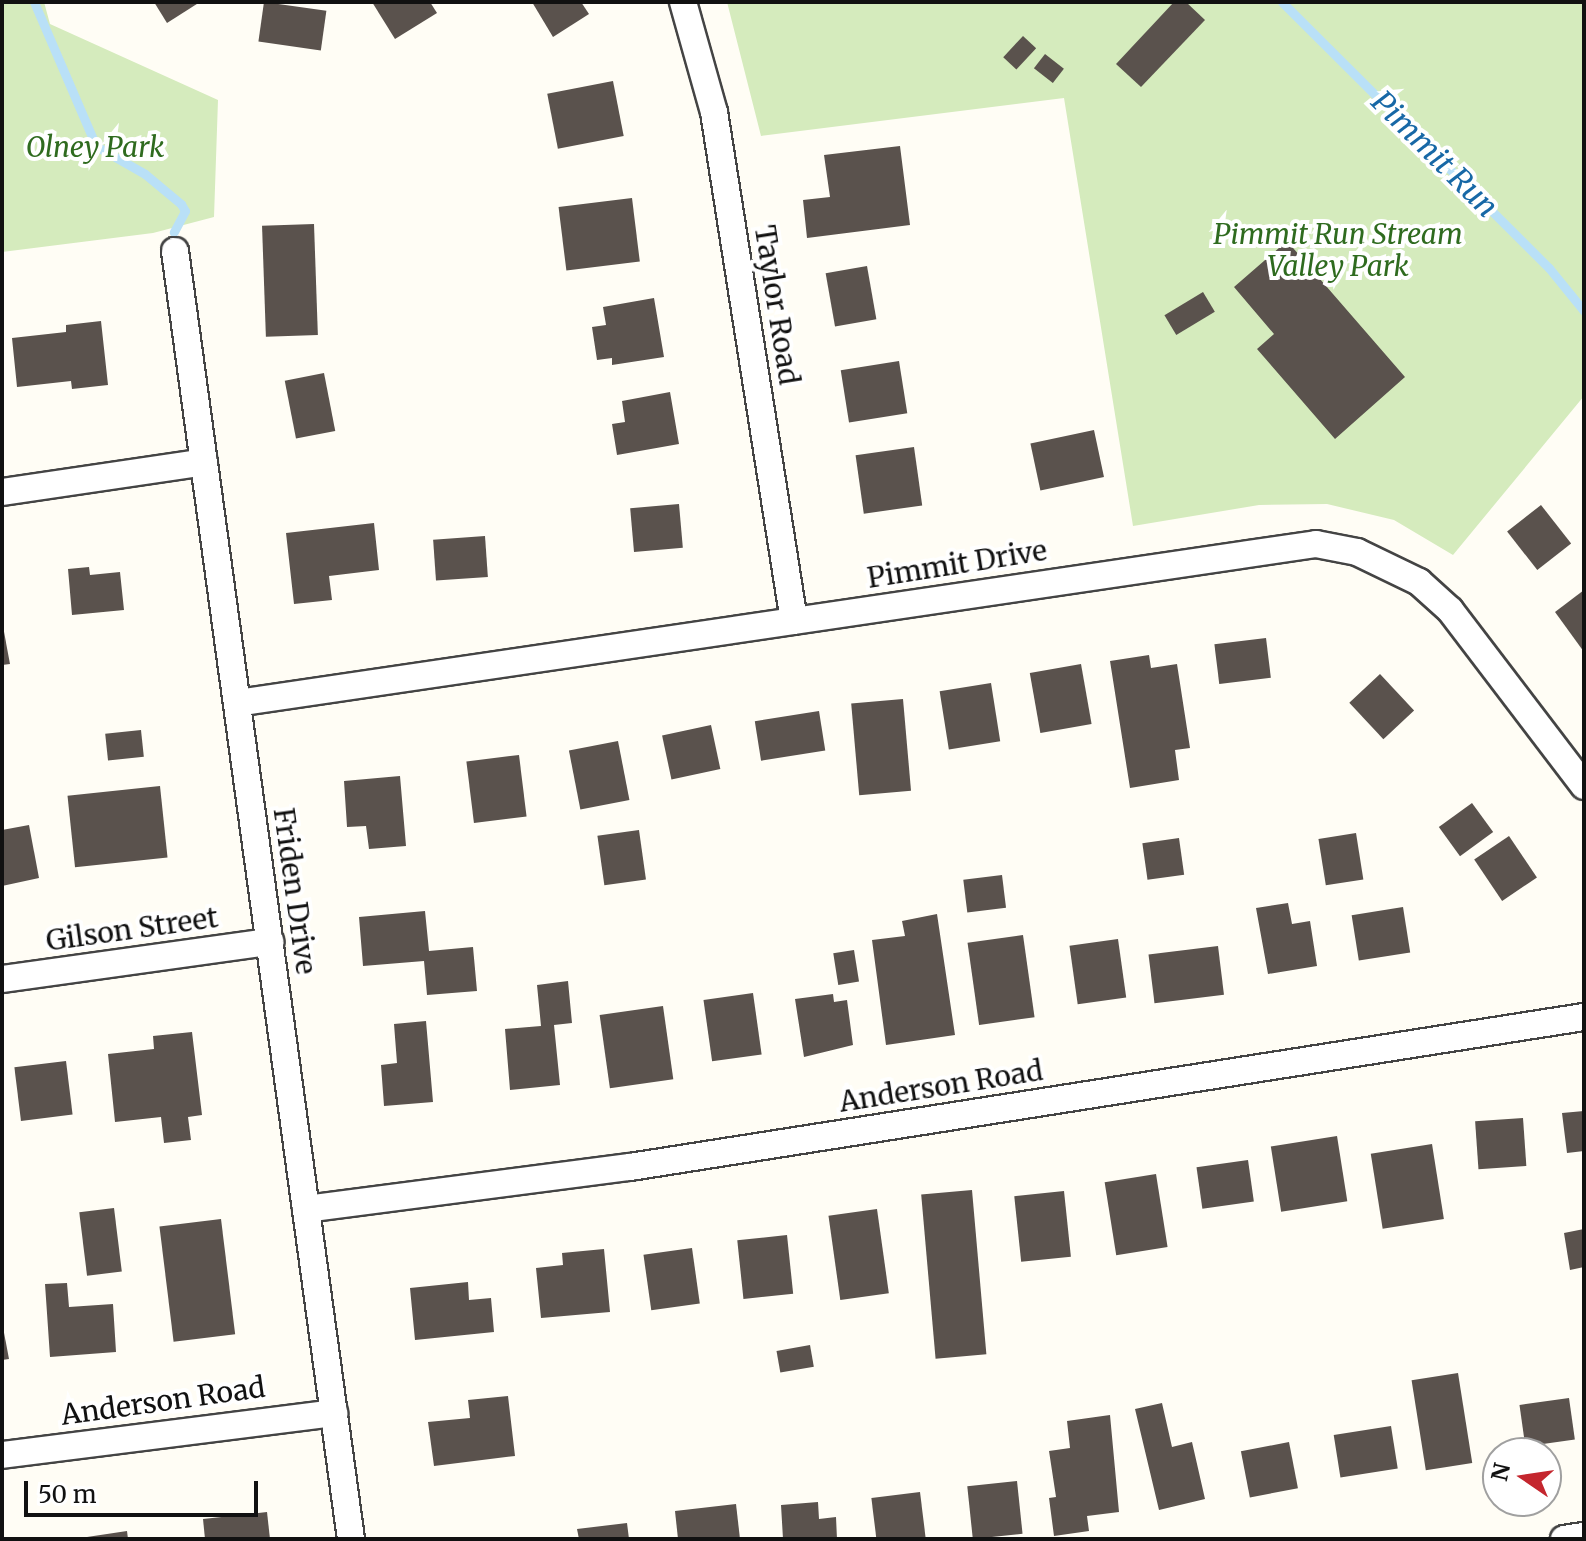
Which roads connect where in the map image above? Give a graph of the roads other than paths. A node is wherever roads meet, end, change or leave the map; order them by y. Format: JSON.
{"nodes":[{"id":1,"x":683,"y":2,"type":"edge"},
{"id":2,"x":175,"y":251,"type":"dead end"},
{"id":3,"x":204,"y":462,"type":"junction"},
{"id":4,"x":2,"y":492,"type":"edge"},
{"id":5,"x":794,"y":621,"type":"junction"},
{"id":6,"x":237,"y":703,"type":"junction"},
{"id":7,"x":1584,"y":786,"type":"edge"},
{"id":8,"x":270,"y":942,"type":"junction"},
{"id":9,"x":2,"y":979,"type":"edge"},
{"id":10,"x":1584,"y":1017,"type":"edge"},
{"id":11,"x":306,"y":1209,"type":"junction"},
{"id":12,"x":334,"y":1413,"type":"junction"},
{"id":13,"x":2,"y":1455,"type":"edge"},
{"id":14,"x":1584,"y":1536,"type":"edge"},
{"id":15,"x":351,"y":1539,"type":"edge"},
{"id":16,"x":1564,"y":1539,"type":"edge"}],
"edges":[{"from":1,"to":5,"type":"street","name":"Taylor Road"},
{"from":2,"to":3,"type":"street","name":"Friden Drive"},
{"from":3,"to":4,"type":"street"},
{"from":3,"to":6,"type":"street","name":"Friden Drive"},
{"from":5,"to":6,"type":"street","name":"Pimmit Drive"},
{"from":5,"to":7,"type":"street","name":"Pimmit Drive"},
{"from":6,"to":8,"type":"street","name":"Friden Drive"},
{"from":8,"to":9,"type":"street","name":"Gilson Street"},
{"from":8,"to":11,"type":"street","name":"Friden Drive"},
{"from":10,"to":11,"type":"street","name":"Anderson Road"},
{"from":11,"to":12,"type":"street","name":"Friden Drive"},
{"from":12,"to":13,"type":"street","name":"Anderson Road"},
{"from":12,"to":15,"type":"street","name":"Friden Drive"},
{"from":14,"to":16,"type":"street"}]}
